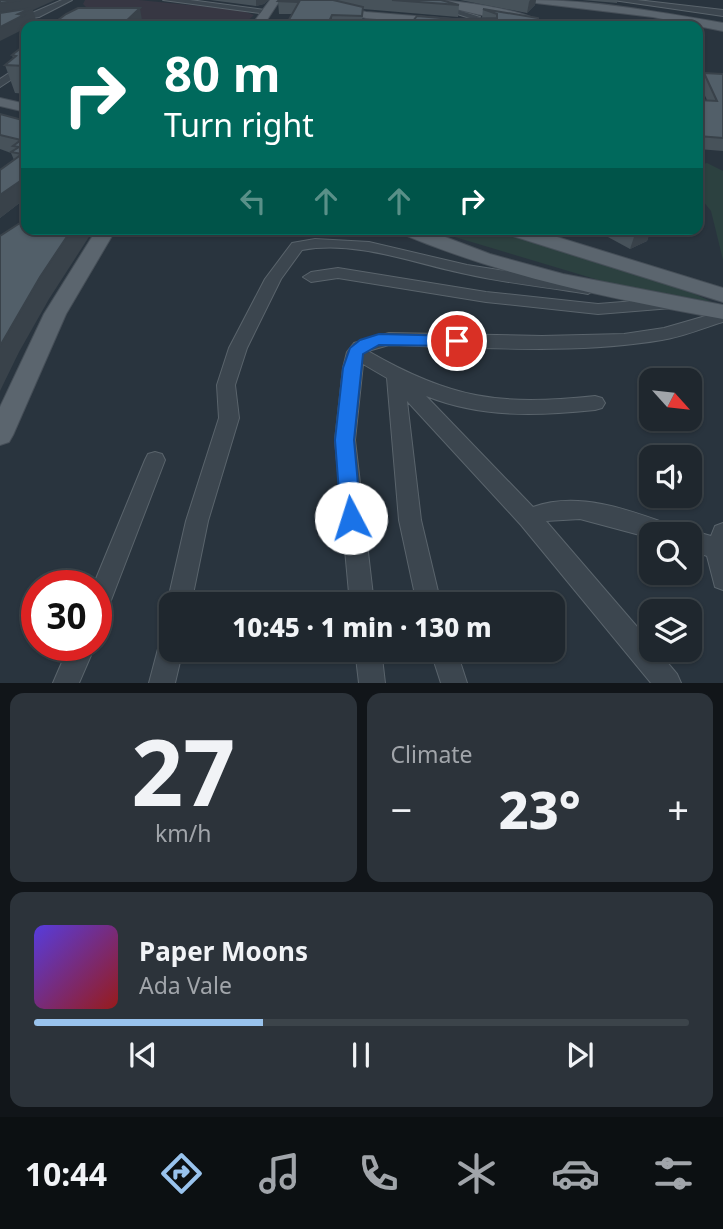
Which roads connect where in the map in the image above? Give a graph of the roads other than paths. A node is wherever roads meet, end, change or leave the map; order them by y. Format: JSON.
{"nodes":[{"id":1,"x":68,"y":0,"type":"edge"},
{"id":2,"x":167,"y":0,"type":"edge"},
{"id":3,"x":275,"y":0,"type":"edge"},
{"id":4,"x":290,"y":0,"type":"edge"},
{"id":5,"x":417,"y":0,"type":"edge"},
{"id":6,"x":433,"y":0,"type":"edge"},
{"id":7,"x":537,"y":0,"type":"edge"},
{"id":8,"x":617,"y":0,"type":"edge"},
{"id":9,"x":565,"y":2,"type":"edge"},
{"id":10,"x":723,"y":4,"type":"edge"},
{"id":11,"x":694,"y":8,"type":"junction"},
{"id":12,"x":268,"y":11,"type":"junction"},
{"id":13,"x":723,"y":13,"type":"edge"},
{"id":14,"x":476,"y":17,"type":"edge"},
{"id":15,"x":0,"y":20,"type":"edge"},
{"id":16,"x":261,"y":21,"type":"edge"},
{"id":17,"x":435,"y":21,"type":"edge"},
{"id":18,"x":529,"y":21,"type":"edge"},
{"id":19,"x":691,"y":21,"type":"edge"},
{"id":20,"x":703,"y":23,"type":"edge"},
{"id":21,"x":723,"y":27,"type":"edge"},
{"id":22,"x":21,"y":69,"type":"edge"},
{"id":23,"x":0,"y":84,"type":"edge"},
{"id":24,"x":0,"y":102,"type":"edge"},
{"id":25,"x":0,"y":111,"type":"edge"},
{"id":26,"x":21,"y":112,"type":"edge"},
{"id":27,"x":21,"y":114,"type":"edge"},
{"id":28,"x":103,"y":235,"type":"edge"},
{"id":29,"x":422,"y":235,"type":"edge"},
{"id":30,"x":529,"y":235,"type":"edge"},
{"id":31,"x":510,"y":271,"type":"junction"},
{"id":32,"x":311,"y":276,"type":"dead end"},
{"id":33,"x":723,"y":295,"type":"edge"},
{"id":34,"x":673,"y":303,"type":"junction"},
{"id":35,"x":723,"y":314,"type":"edge"},
{"id":36,"x":356,"y":352,"type":"junction"},
{"id":37,"x":396,"y":377,"type":"junction"},
{"id":38,"x":595,"y":402,"type":"dead end"},
{"id":39,"x":0,"y":435,"type":"edge"},
{"id":40,"x":155,"y":460,"type":"dead end"},
{"id":41,"x":529,"y":518,"type":"junction"},
{"id":42,"x":639,"y":525,"type":"edge"},
{"id":43,"x":702,"y":540,"type":"edge"},
{"id":44,"x":721,"y":541,"type":"edge"},
{"id":45,"x":111,"y":570,"type":"edge"},
{"id":46,"x":723,"y":579,"type":"edge"},
{"id":47,"x":182,"y":592,"type":"edge"},
{"id":48,"x":360,"y":592,"type":"edge"},
{"id":49,"x":425,"y":592,"type":"edge"},
{"id":50,"x":76,"y":661,"type":"edge"},
{"id":51,"x":167,"y":662,"type":"edge"},
{"id":52,"x":370,"y":662,"type":"edge"},
{"id":53,"x":447,"y":662,"type":"edge"},
{"id":54,"x":66,"y":683,"type":"edge"},
{"id":55,"x":162,"y":683,"type":"edge"},
{"id":56,"x":372,"y":683,"type":"edge"},
{"id":57,"x":454,"y":683,"type":"edge"},
{"id":58,"x":668,"y":683,"type":"edge"}],
"edges":[{"from":1,"to":15,"type":"street"},
{"from":2,"to":12,"type":"street"},
{"from":3,"to":12,"type":"main road"},
{"from":4,"to":17,"type":"main road"},
{"from":5,"to":14,"type":"street"},
{"from":6,"to":18,"type":"main road"},
{"from":7,"to":9,"type":"main road"},
{"from":8,"to":11,"type":"street"},
{"from":9,"to":19,"type":"main road"},
{"from":10,"to":11,"type":"street"},
{"from":11,"to":13,"type":"street"},
{"from":12,"to":16,"type":"main road"},
{"from":20,"to":21,"type":"main road"},
{"from":22,"to":23,"type":"street"},
{"from":24,"to":26,"type":"main road"},
{"from":25,"to":27,"type":"main road"},
{"from":28,"to":39,"type":"main road"},
{"from":29,"to":31,"type":"main road"},
{"from":30,"to":33,"type":"main road"},
{"from":31,"to":34,"type":"main road"},
{"from":31,"to":47,"type":"street"},
{"from":32,"to":34,"type":"street"},
{"from":34,"to":35,"type":"main road"},
{"from":35,"to":36,"type":"street"},
{"from":36,"to":37,"type":"street"},
{"from":36,"to":48,"type":"street"},
{"from":37,"to":38,"type":"street"},
{"from":37,"to":41,"type":"street"},
{"from":37,"to":49,"type":"street"},
{"from":40,"to":45,"type":"street"},
{"from":41,"to":42,"type":"street"},
{"from":41,"to":58,"type":"street"},
{"from":43,"to":44,"type":"street"},
{"from":44,"to":46,"type":"street"},
{"from":50,"to":54,"type":"street"},
{"from":51,"to":55,"type":"street"},
{"from":52,"to":56,"type":"street"},
{"from":53,"to":57,"type":"street"}]}
